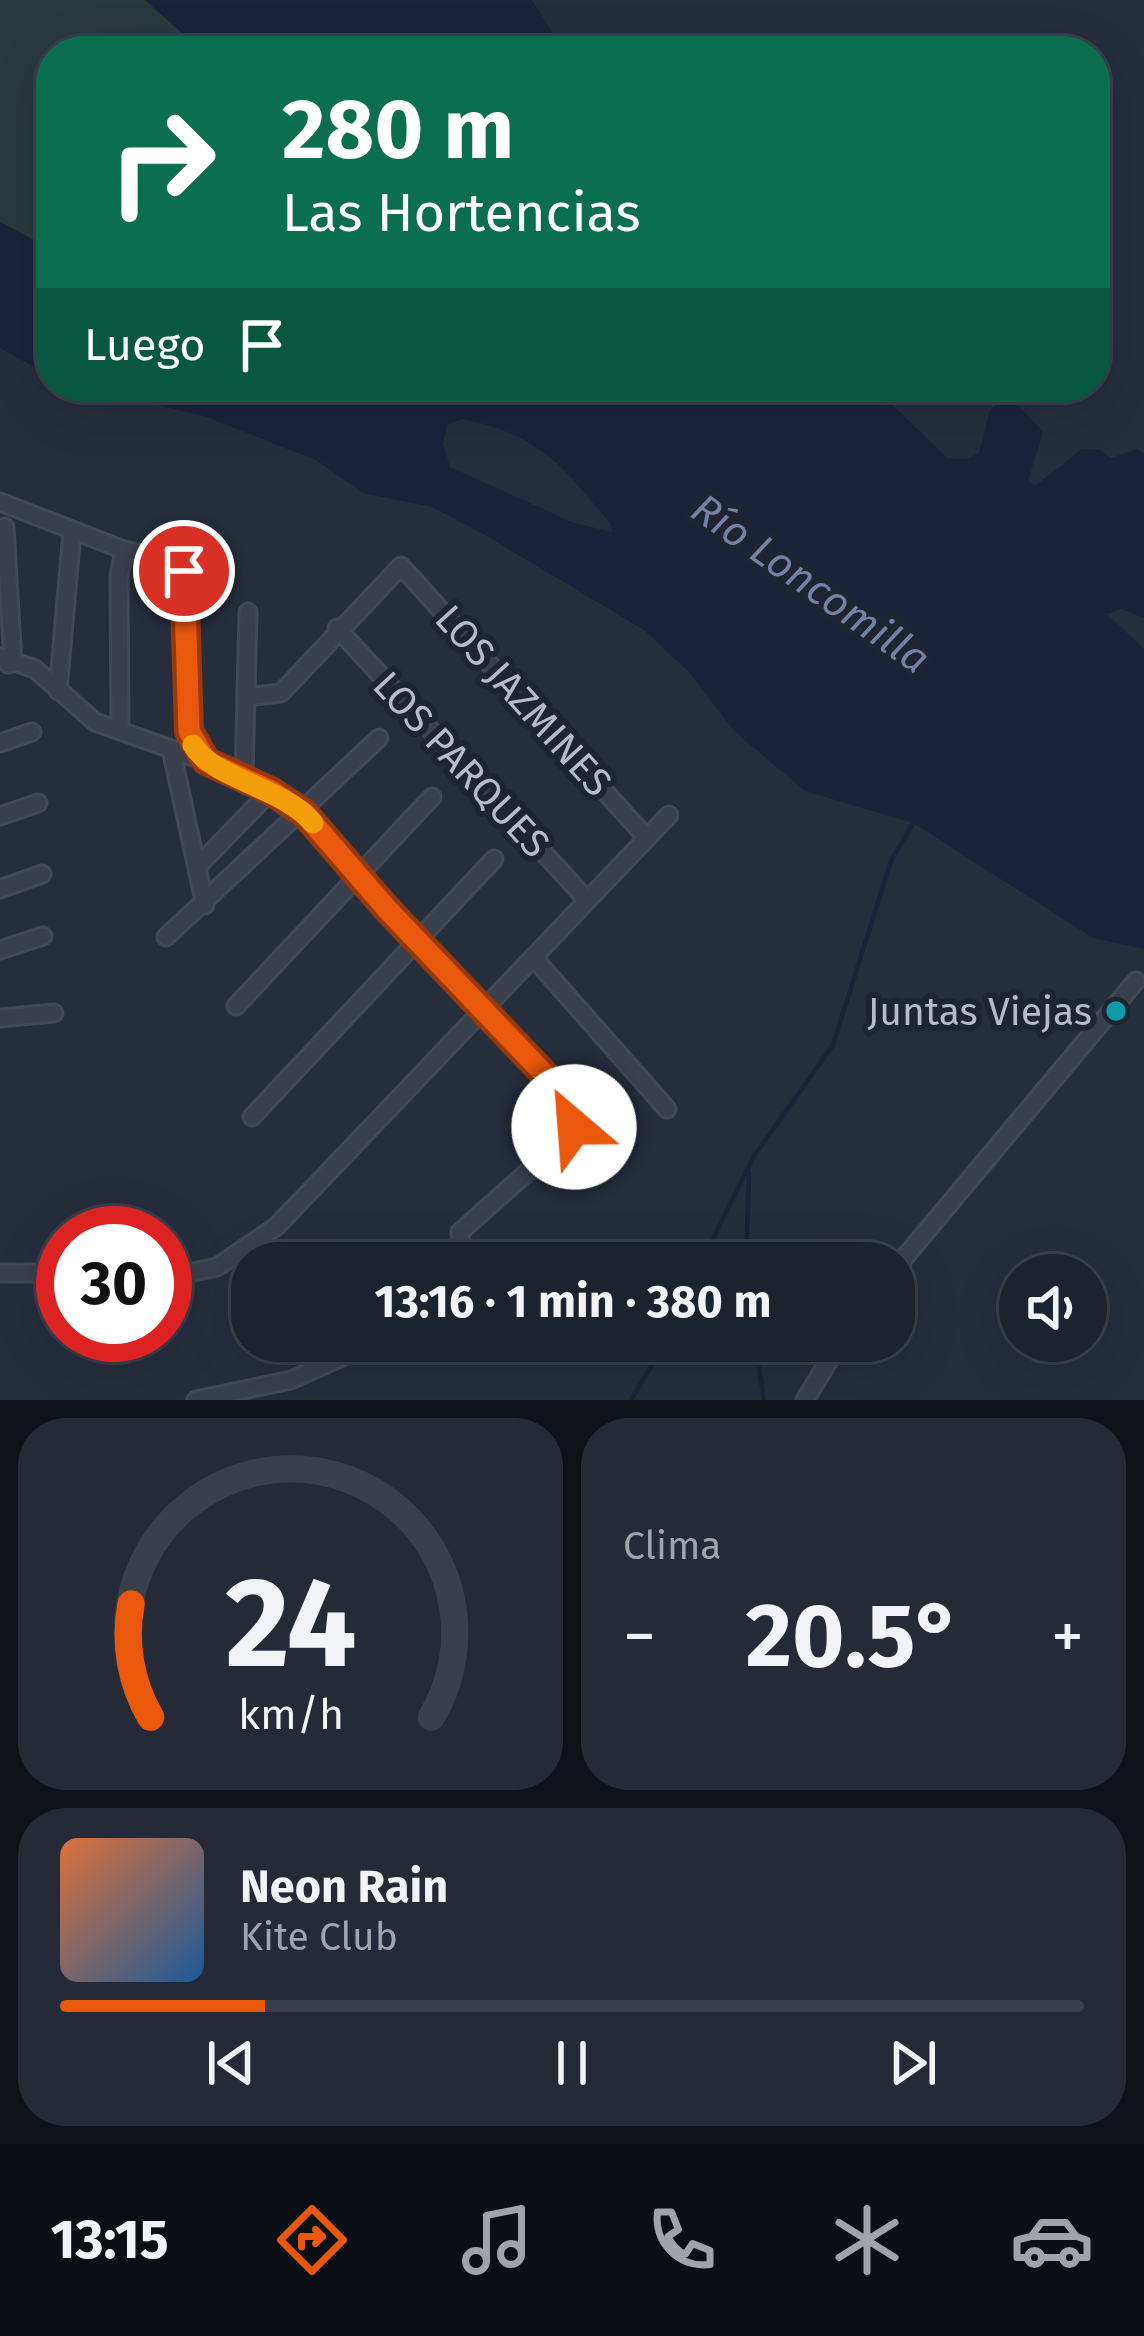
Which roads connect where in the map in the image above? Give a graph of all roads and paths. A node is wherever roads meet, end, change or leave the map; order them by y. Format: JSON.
{"nodes":[{"id":1,"x":0,"y":502,"type":"edge"},
{"id":2,"x":5,"y":527,"type":"dead end"},
{"id":3,"x":72,"y":532,"type":"junction"},
{"id":4,"x":124,"y":550,"type":"junction"},
{"id":5,"x":248,"y":612,"type":"dead end"},
{"id":6,"x":337,"y":628,"type":"junction"},
{"id":7,"x":9,"y":663,"type":"edge"},
{"id":8,"x":58,"y":691,"type":"junction"},
{"id":9,"x":246,"y":697,"type":"junction"},
{"id":10,"x":120,"y":731,"type":"junction"},
{"id":11,"x":32,"y":732,"type":"dead end"},
{"id":12,"x":379,"y":738,"type":"dead end"},
{"id":13,"x":0,"y":743,"type":"edge"},
{"id":14,"x":171,"y":749,"type":"junction"},
{"id":15,"x":206,"y":761,"type":"junction"},
{"id":16,"x":244,"y":778,"type":"junction"},
{"id":17,"x":271,"y":791,"type":"junction"},
{"id":18,"x":432,"y":797,"type":"dead end"},
{"id":19,"x":38,"y":803,"type":"dead end"},
{"id":20,"x":304,"y":813,"type":"junction"},
{"id":21,"x":669,"y":815,"type":"dead end"},
{"id":22,"x":0,"y":816,"type":"edge"},
{"id":23,"x":645,"y":836,"type":"junction"},
{"id":24,"x":494,"y":859,"type":"dead end"},
{"id":25,"x":198,"y":866,"type":"junction"},
{"id":26,"x":42,"y":874,"type":"dead end"},
{"id":27,"x":358,"y":878,"type":"junction"},
{"id":28,"x":0,"y":889,"type":"edge"},
{"id":29,"x":587,"y":900,"type":"junction"},
{"id":30,"x":205,"y":904,"type":"junction"},
{"id":31,"x":43,"y":936,"type":"dead end"},
{"id":32,"x":166,"y":938,"type":"dead end"},
{"id":33,"x":417,"y":941,"type":"junction"},
{"id":34,"x":0,"y":950,"type":"edge"},
{"id":35,"x":533,"y":957,"type":"junction"},
{"id":36,"x":1136,"y":981,"type":"dead end"},
{"id":37,"x":236,"y":1006,"type":"dead end"},
{"id":38,"x":484,"y":1009,"type":"junction"},
{"id":39,"x":54,"y":1013,"type":"dead end"},
{"id":40,"x":0,"y":1018,"type":"edge"},
{"id":41,"x":668,"y":1109,"type":"dead end"},
{"id":42,"x":252,"y":1117,"type":"dead end"},
{"id":43,"x":461,"y":1242,"type":"edge"},
{"id":44,"x":915,"y":1245,"type":"edge"},
{"id":45,"x":192,"y":1272,"type":"edge"},
{"id":46,"x":0,"y":1273,"type":"edge"},
{"id":47,"x":36,"y":1273,"type":"edge"},
{"id":48,"x":332,"y":1362,"type":"edge"},
{"id":49,"x":828,"y":1362,"type":"edge"},
{"id":50,"x":196,"y":1400,"type":"edge"},
{"id":51,"x":805,"y":1400,"type":"edge"}],
"edges":[{"from":1,"to":3,"type":"street"},
{"from":2,"to":7,"type":"street"},
{"from":3,"to":4,"type":"street"},
{"from":3,"to":8,"type":"street"},
{"from":4,"to":10,"type":"street"},
{"from":4,"to":15,"type":"street"},
{"from":5,"to":9,"type":"street"},
{"from":6,"to":9,"type":"street"},
{"from":6,"to":23,"type":"street","name":"LOS JAZMINES"},
{"from":6,"to":29,"type":"street","name":"LOS PARQUES"},
{"from":7,"to":8,"type":"street"},
{"from":8,"to":10,"type":"street"},
{"from":9,"to":16,"type":"street"},
{"from":10,"to":14,"type":"street"},
{"from":11,"to":13,"type":"street"},
{"from":12,"to":20,"type":"street"},
{"from":14,"to":15,"type":"street"},
{"from":14,"to":25,"type":"street"},
{"from":15,"to":16,"type":"street"},
{"from":16,"to":17,"type":"street"},
{"from":17,"to":20,"type":"street"},
{"from":17,"to":25,"type":"street"},
{"from":18,"to":27,"type":"street"},
{"from":19,"to":22,"type":"street"},
{"from":20,"to":27,"type":"street"},
{"from":20,"to":30,"type":"street"},
{"from":21,"to":23,"type":"street"},
{"from":23,"to":29,"type":"street"},
{"from":24,"to":33,"type":"street"},
{"from":25,"to":30,"type":"street"},
{"from":26,"to":28,"type":"street"},
{"from":27,"to":33,"type":"street"},
{"from":27,"to":37,"type":"street"},
{"from":29,"to":35,"type":"street"},
{"from":30,"to":32,"type":"street"},
{"from":31,"to":34,"type":"street"},
{"from":33,"to":38,"type":"street"},
{"from":33,"to":42,"type":"street"},
{"from":35,"to":38,"type":"street"},
{"from":35,"to":41,"type":"street"},
{"from":36,"to":44,"type":"street"},
{"from":38,"to":43,"type":"street"},
{"from":38,"to":45,"type":"street"},
{"from":39,"to":40,"type":"street"},
{"from":46,"to":47,"type":"street"},
{"from":48,"to":50,"type":"street"},
{"from":49,"to":51,"type":"street"}]}
